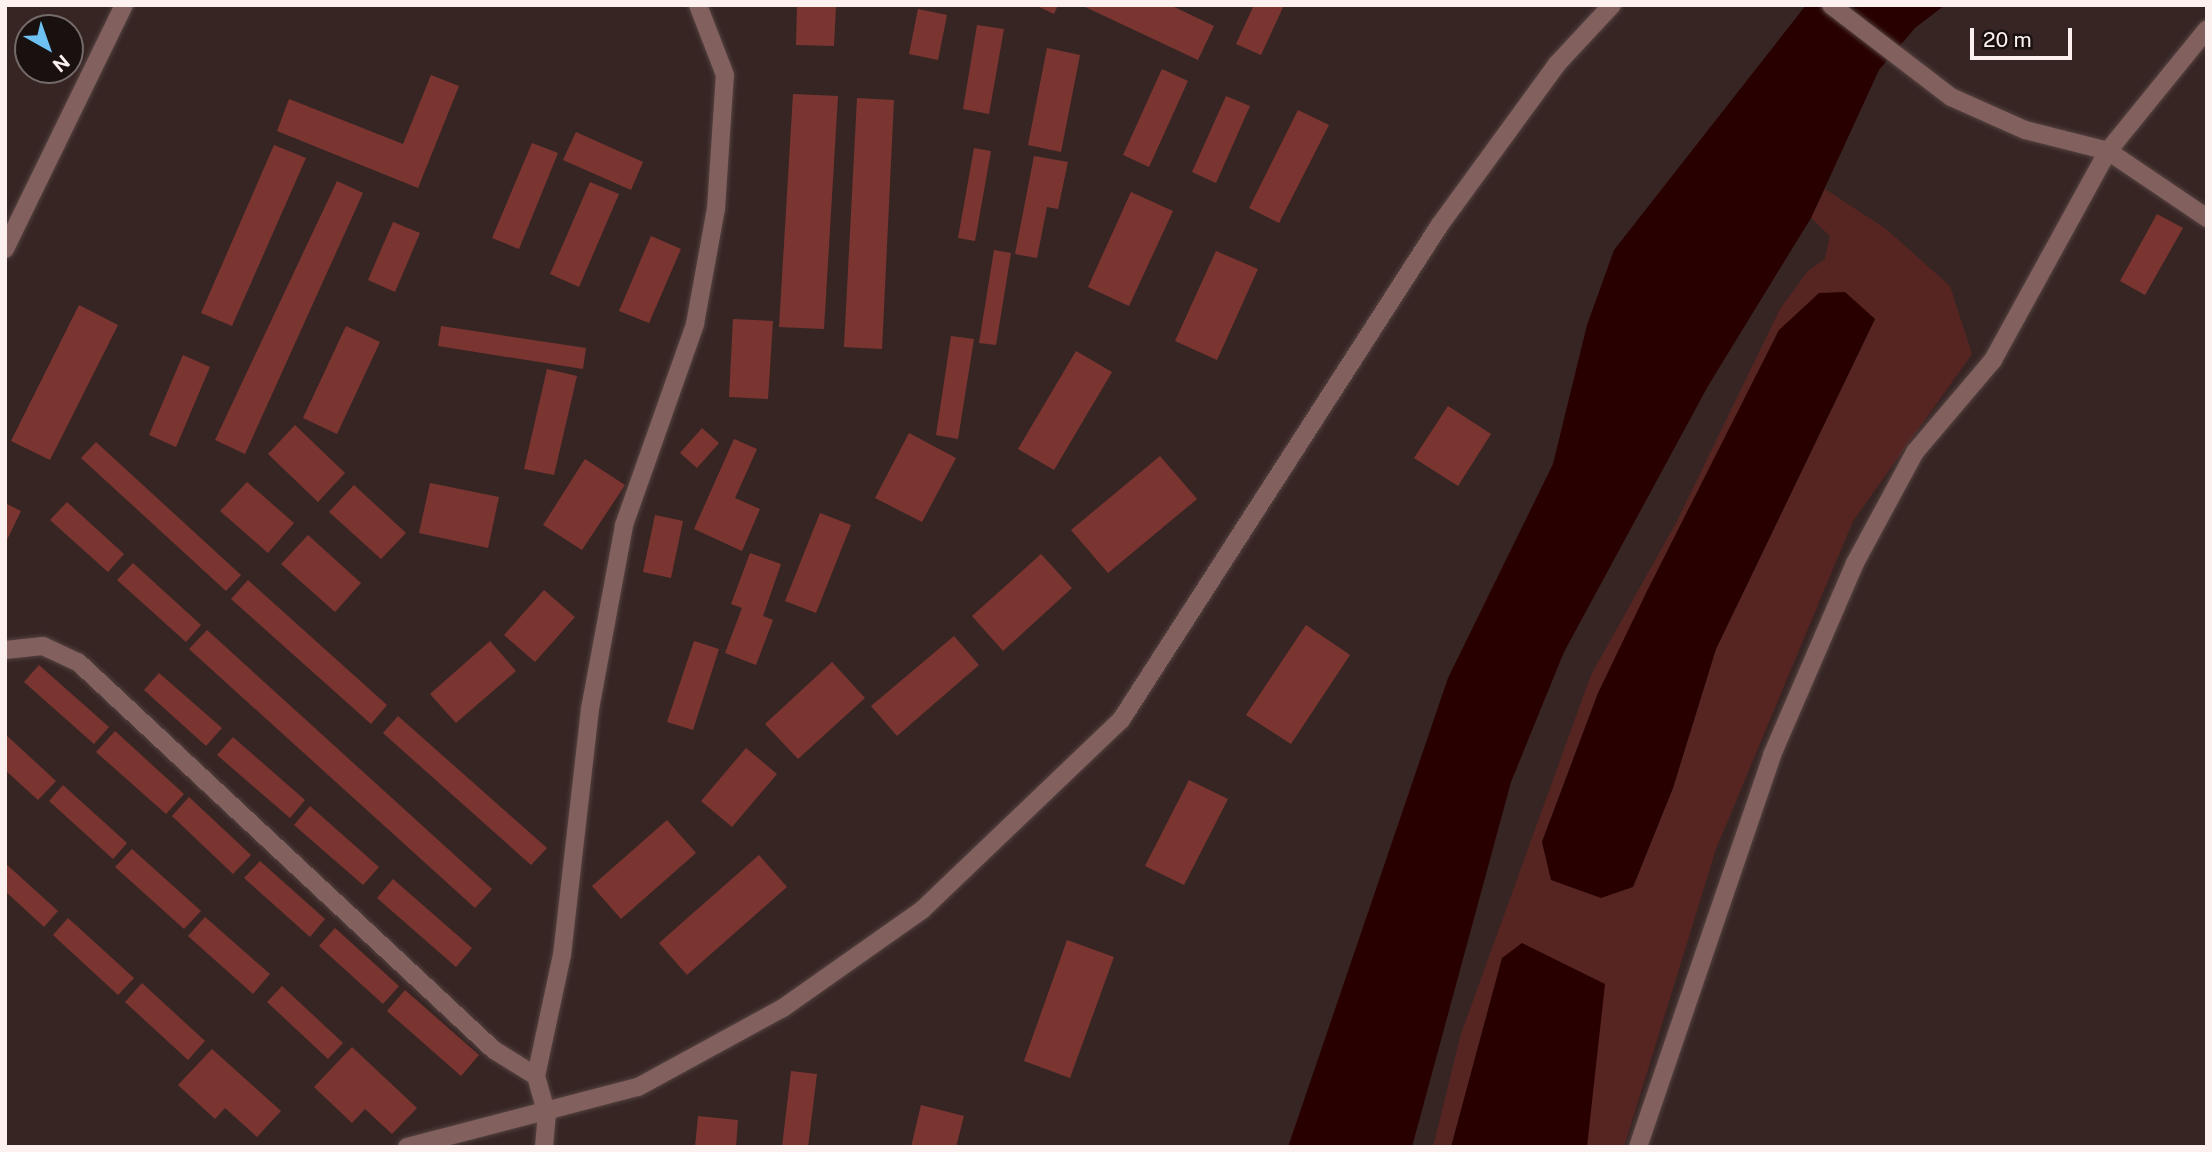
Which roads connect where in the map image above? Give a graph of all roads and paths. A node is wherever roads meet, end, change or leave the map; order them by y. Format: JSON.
{"nodes":[{"id":1,"x":124,"y":5,"type":"edge"},
{"id":2,"x":698,"y":5,"type":"edge"},
{"id":3,"x":1612,"y":5,"type":"edge"},
{"id":4,"x":1831,"y":5,"type":"edge"},
{"id":5,"x":2207,"y":29,"type":"edge"},
{"id":6,"x":2108,"y":152,"type":"junction"},
{"id":7,"x":2207,"y":218,"type":"edge"},
{"id":8,"x":5,"y":249,"type":"edge"},
{"id":9,"x":5,"y":650,"type":"edge"},
{"id":10,"x":536,"y":1076,"type":"junction"},
{"id":11,"x":547,"y":1115,"type":"junction"},
{"id":12,"x":407,"y":1147,"type":"edge"},
{"id":13,"x":544,"y":1147,"type":"edge"},
{"id":14,"x":1638,"y":1147,"type":"edge"}],
"edges":[{"from":1,"to":8,"type":"street"},
{"from":2,"to":10,"type":"street"},
{"from":3,"to":11,"type":"street"},
{"from":4,"to":6,"type":"street"},
{"from":5,"to":6,"type":"street"},
{"from":6,"to":7,"type":"street"},
{"from":6,"to":14,"type":"street"},
{"from":9,"to":10,"type":"street"},
{"from":10,"to":11,"type":"street"},
{"from":11,"to":12,"type":"street"},
{"from":11,"to":13,"type":"street"}]}
